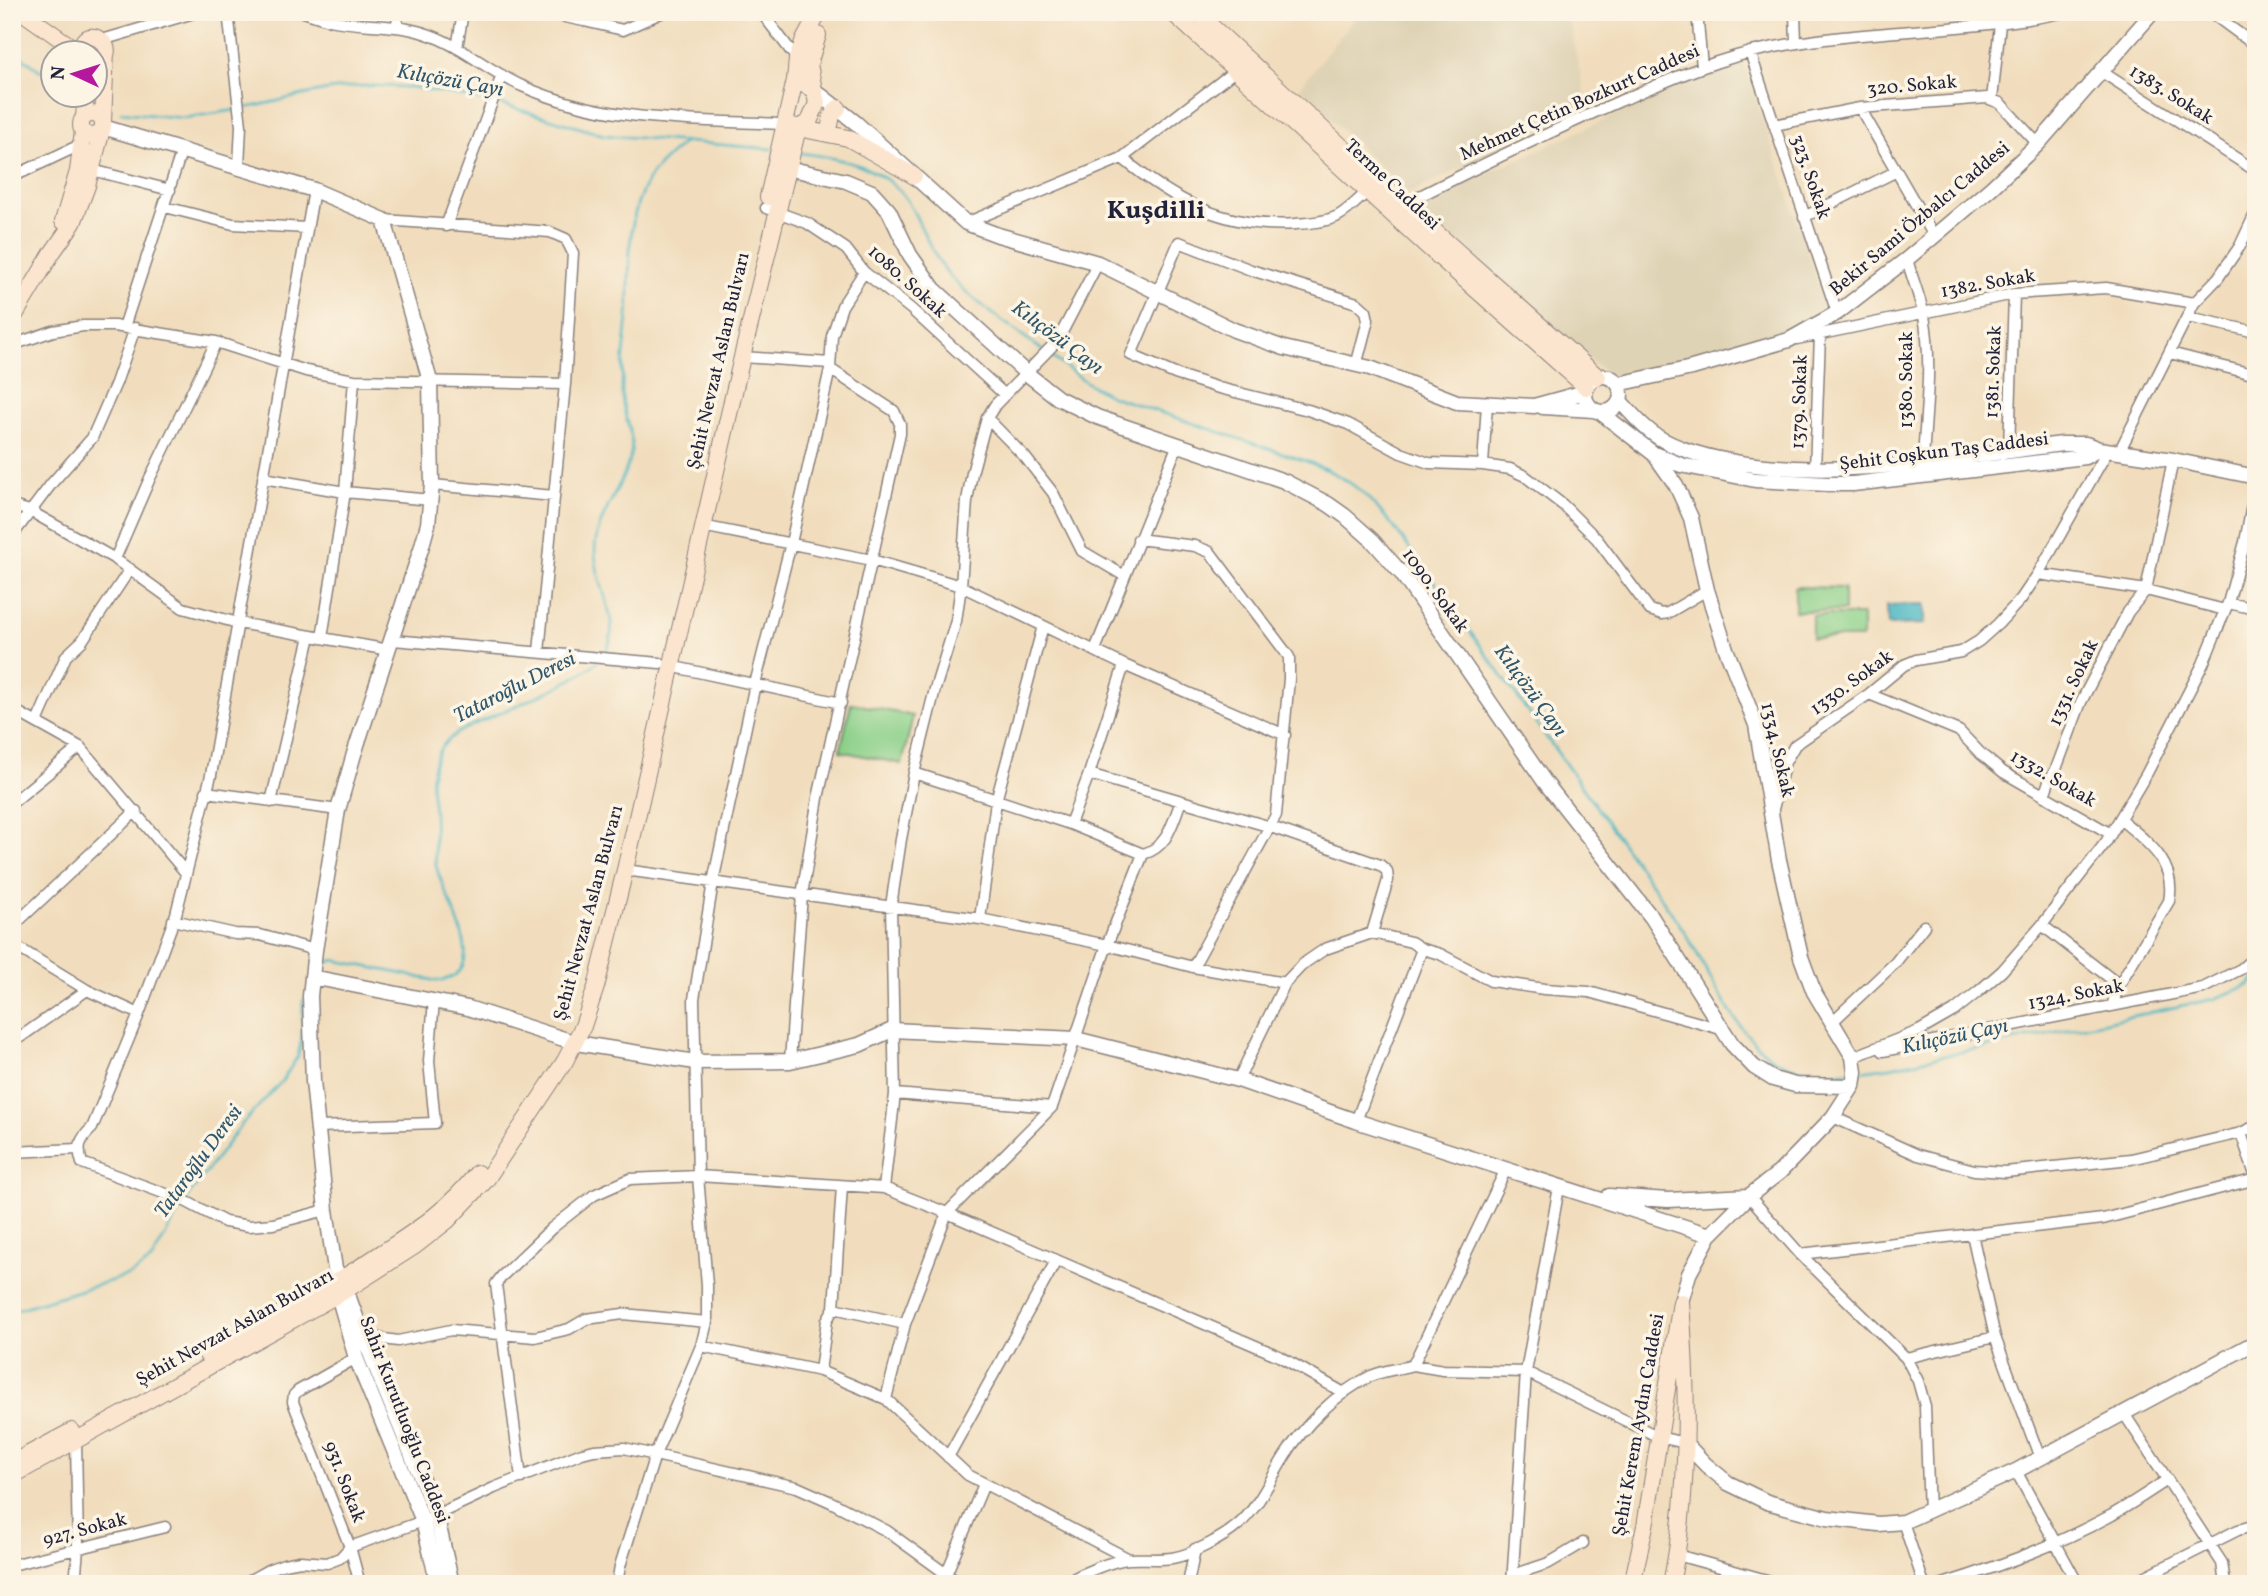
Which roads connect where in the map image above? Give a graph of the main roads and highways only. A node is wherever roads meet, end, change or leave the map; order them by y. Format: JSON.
{"nodes":[{"id":1,"x":22,"y":12,"type":"edge"},
{"id":2,"x":33,"y":12,"type":"edge"},
{"id":3,"x":820,"y":12,"type":"edge"},
{"id":4,"x":830,"y":12,"type":"edge"},
{"id":5,"x":1172,"y":12,"type":"edge"},
{"id":6,"x":1196,"y":12,"type":"edge"},
{"id":7,"x":73,"y":38,"type":"edge"},
{"id":8,"x":74,"y":38,"type":"edge"},
{"id":9,"x":795,"y":80,"type":"junction"},
{"id":10,"x":814,"y":90,"type":"junction"},
{"id":11,"x":85,"y":108,"type":"edge"},
{"id":12,"x":100,"y":108,"type":"edge"},
{"id":13,"x":838,"y":108,"type":"road end"},
{"id":14,"x":856,"y":122,"type":"road end"},
{"id":15,"x":103,"y":127,"type":"junction"},
{"id":16,"x":83,"y":131,"type":"junction"},
{"id":17,"x":789,"y":131,"type":"junction"},
{"id":18,"x":828,"y":134,"type":"junction"},
{"id":19,"x":848,"y":138,"type":"junction"},
{"id":20,"x":914,"y":176,"type":"road end"},
{"id":21,"x":771,"y":209,"type":"junction"},
{"id":22,"x":52,"y":253,"type":"junction"},
{"id":23,"x":12,"y":320,"type":"edge"},
{"id":24,"x":665,"y":664,"type":"junction"},
{"id":25,"x":571,"y":1041,"type":"junction"},
{"id":26,"x":339,"y":1283,"type":"junction"},
{"id":27,"x":12,"y":1463,"type":"edge"},
{"id":28,"x":12,"y":1476,"type":"edge"},
{"id":29,"x":1632,"y":1584,"type":"edge"},
{"id":30,"x":1671,"y":1584,"type":"edge"}],
"edges":[{"from":1,"to":7,"type":"main road"},
{"from":2,"to":8,"type":"main road"},
{"from":3,"to":9,"type":"main road"},
{"from":4,"to":10,"type":"main road"},
{"from":5,"to":6,"type":"main road","name":"Terme Caddesi"},
{"from":9,"to":10,"type":"main road"},
{"from":9,"to":17,"type":"main road"},
{"from":10,"to":17,"type":"main road"},
{"from":11,"to":16,"type":"main road"},
{"from":12,"to":15,"type":"main road"},
{"from":13,"to":18,"type":"main road"},
{"from":14,"to":19,"type":"main road"},
{"from":15,"to":16,"type":"main road"},
{"from":15,"to":22,"type":"main road"},
{"from":16,"to":22,"type":"main road"},
{"from":17,"to":18,"type":"main road"},
{"from":17,"to":21,"type":"main road","name":"Şehit Nevzat Aslan Bulvarı"},
{"from":18,"to":19,"type":"main road"},
{"from":19,"to":20,"type":"main road"},
{"from":21,"to":24,"type":"main road","name":"Şehit Nevzat Aslan Bulvarı"},
{"from":21,"to":24,"type":"main road","name":"Şehit Nevzat Aslan Bulvarı"},
{"from":22,"to":23,"type":"main road"},
{"from":24,"to":25,"type":"main road","name":"Şehit Nevzat Aslan Bulvarı"},
{"from":24,"to":25,"type":"main road","name":"Şehit Nevzat Aslan Bulvarı"},
{"from":25,"to":26,"type":"main road","name":"Şehit Nevzat Aslan Bulvarı"},
{"from":26,"to":27,"type":"main road","name":"Şehit Nevzat Aslan Bulvarı"},
{"from":26,"to":28,"type":"main road","name":"Şehit Nevzat Aslan Bulvarı"},
{"from":29,"to":30,"type":"main road","name":"Şehit Kerem Aydın Caddesi"}]}
